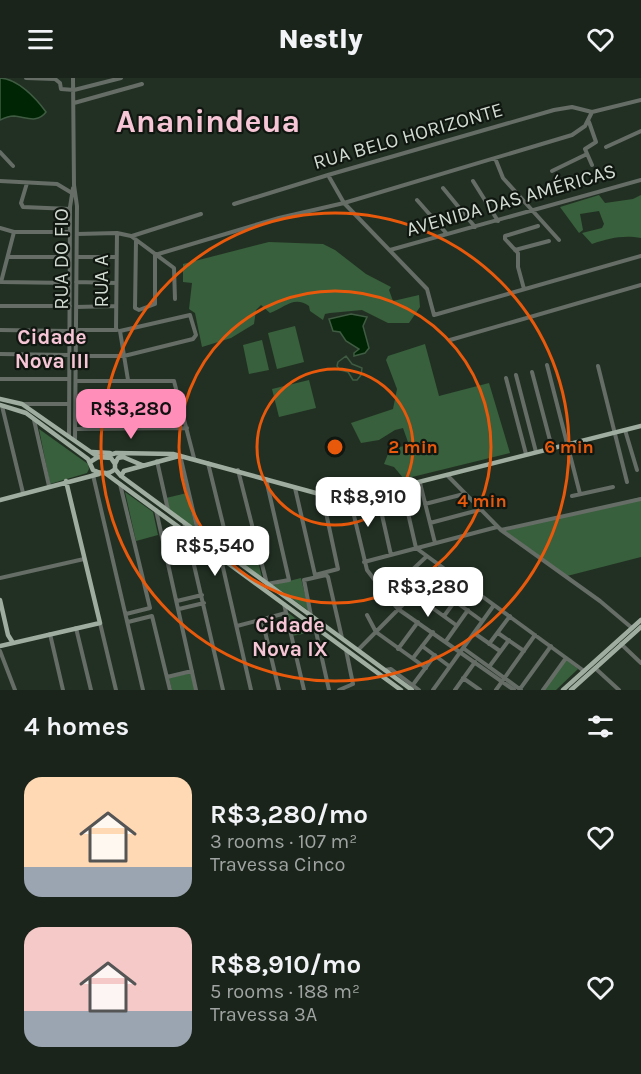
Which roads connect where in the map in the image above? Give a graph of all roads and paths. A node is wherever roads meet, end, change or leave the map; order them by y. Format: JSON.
{"nodes":[{"id":1,"x":26,"y":78,"type":"edge"},
{"id":2,"x":73,"y":78,"type":"edge"},
{"id":3,"x":98,"y":78,"type":"edge"},
{"id":4,"x":121,"y":78,"type":"edge"},
{"id":5,"x":99,"y":84,"type":"junction"},
{"id":6,"x":142,"y":84,"type":"dead end"},
{"id":7,"x":74,"y":90,"type":"junction"},
{"id":8,"x":641,"y":100,"type":"edge"},
{"id":9,"x":74,"y":103,"type":"junction"},
{"id":10,"x":592,"y":112,"type":"junction"},
{"id":11,"x":589,"y":121,"type":"junction"},
{"id":12,"x":641,"y":131,"type":"edge"},
{"id":13,"x":606,"y":147,"type":"dead end"},
{"id":14,"x":0,"y":152,"type":"edge"},
{"id":15,"x":587,"y":154,"type":"junction"},
{"id":16,"x":495,"y":158,"type":"junction"},
{"id":17,"x":592,"y":165,"type":"dead end"},
{"id":18,"x":13,"y":166,"type":"dead end"},
{"id":19,"x":552,"y":171,"type":"dead end"},
{"id":20,"x":328,"y":175,"type":"junction"},
{"id":21,"x":641,"y":180,"type":"edge"},
{"id":22,"x":0,"y":181,"type":"edge"},
{"id":23,"x":473,"y":181,"type":"dead end"},
{"id":24,"x":27,"y":183,"type":"junction"},
{"id":25,"x":443,"y":188,"type":"dead end"},
{"id":26,"x":74,"y":194,"type":"junction"},
{"id":27,"x":417,"y":200,"type":"dead end"},
{"id":28,"x":344,"y":203,"type":"junction"},
{"id":29,"x":234,"y":204,"type":"dead end"},
{"id":30,"x":70,"y":209,"type":"junction"},
{"id":31,"x":531,"y":210,"type":"junction"},
{"id":32,"x":201,"y":214,"type":"dead end"},
{"id":33,"x":498,"y":221,"type":"junction"},
{"id":34,"x":538,"y":226,"type":"dead end"},
{"id":35,"x":475,"y":227,"type":"junction"},
{"id":36,"x":0,"y":228,"type":"edge"},
{"id":37,"x":14,"y":232,"type":"junction"},
{"id":38,"x":70,"y":232,"type":"junction"},
{"id":39,"x":117,"y":233,"type":"junction"},
{"id":40,"x":77,"y":234,"type":"junction"},
{"id":41,"x":447,"y":234,"type":"junction"},
{"id":42,"x":131,"y":236,"type":"junction"},
{"id":43,"x":559,"y":240,"type":"dead end"},
{"id":44,"x":136,"y":241,"type":"junction"},
{"id":45,"x":549,"y":241,"type":"dead end"},
{"id":46,"x":390,"y":250,"type":"junction"},
{"id":47,"x":515,"y":250,"type":"junction"},
{"id":48,"x":155,"y":255,"type":"junction"},
{"id":49,"x":641,"y":256,"type":"edge"},
{"id":50,"x":8,"y":257,"type":"junction"},
{"id":51,"x":70,"y":257,"type":"junction"},
{"id":52,"x":77,"y":257,"type":"junction"},
{"id":53,"x":116,"y":257,"type":"junction"},
{"id":54,"x":1,"y":282,"type":"edge"},
{"id":55,"x":76,"y":282,"type":"junction"},
{"id":56,"x":70,"y":283,"type":"junction"},
{"id":57,"x":116,"y":283,"type":"junction"},
{"id":58,"x":641,"y":285,"type":"edge"},
{"id":59,"x":524,"y":289,"type":"junction"},
{"id":60,"x":175,"y":299,"type":"dead end"},
{"id":61,"x":0,"y":306,"type":"edge"},
{"id":62,"x":70,"y":306,"type":"junction"},
{"id":63,"x":116,"y":306,"type":"junction"},
{"id":64,"x":76,"y":307,"type":"junction"},
{"id":65,"x":69,"y":314,"type":"junction"},
{"id":66,"x":76,"y":314,"type":"junction"},
{"id":67,"x":69,"y":321,"type":"junction"},
{"id":68,"x":76,"y":321,"type":"junction"},
{"id":69,"x":0,"y":330,"type":"edge"},
{"id":70,"x":76,"y":330,"type":"junction"},
{"id":71,"x":118,"y":330,"type":"junction"},
{"id":72,"x":69,"y":331,"type":"junction"},
{"id":73,"x":450,"y":340,"type":"dead end"},
{"id":74,"x":0,"y":354,"type":"edge"},
{"id":75,"x":69,"y":355,"type":"junction"},
{"id":76,"x":76,"y":356,"type":"junction"},
{"id":77,"x":124,"y":356,"type":"junction"},
{"id":78,"x":547,"y":365,"type":"dead end"},
{"id":79,"x":598,"y":366,"type":"dead end"},
{"id":80,"x":532,"y":372,"type":"dead end"},
{"id":81,"x":516,"y":375,"type":"dead end"},
{"id":82,"x":506,"y":378,"type":"dead end"},
{"id":83,"x":0,"y":379,"type":"edge"},
{"id":84,"x":69,"y":379,"type":"junction"},
{"id":85,"x":128,"y":380,"type":"junction"},
{"id":86,"x":76,"y":381,"type":"junction"},
{"id":87,"x":0,"y":403,"type":"edge"},
{"id":88,"x":22,"y":404,"type":"junction"},
{"id":89,"x":69,"y":404,"type":"junction"},
{"id":90,"x":76,"y":404,"type":"junction"},
{"id":91,"x":180,"y":404,"type":"junction"},
{"id":92,"x":33,"y":418,"type":"junction"},
{"id":93,"x":641,"y":426,"type":"edge"},
{"id":94,"x":187,"y":428,"type":"junction"},
{"id":95,"x":75,"y":429,"type":"junction"},
{"id":96,"x":625,"y":430,"type":"junction"},
{"id":97,"x":614,"y":433,"type":"junction"},
{"id":98,"x":67,"y":436,"type":"junction"},
{"id":99,"x":62,"y":440,"type":"junction"},
{"id":100,"x":75,"y":440,"type":"junction"},
{"id":101,"x":81,"y":445,"type":"junction"},
{"id":102,"x":568,"y":445,"type":"junction"},
{"id":103,"x":552,"y":448,"type":"junction"},
{"id":104,"x":75,"y":450,"type":"junction"},
{"id":105,"x":91,"y":452,"type":"junction"},
{"id":106,"x":536,"y":452,"type":"junction"},
{"id":107,"x":116,"y":453,"type":"junction"},
{"id":108,"x":526,"y":454,"type":"junction"},
{"id":109,"x":180,"y":455,"type":"junction"},
{"id":110,"x":101,"y":457,"type":"junction"},
{"id":111,"x":194,"y":458,"type":"junction"},
{"id":112,"x":157,"y":461,"type":"junction"},
{"id":113,"x":208,"y":462,"type":"junction"},
{"id":114,"x":91,"y":465,"type":"junction"},
{"id":115,"x":142,"y":465,"type":"junction"},
{"id":116,"x":115,"y":466,"type":"junction"},
{"id":117,"x":637,"y":470,"type":"dead end"},
{"id":118,"x":238,"y":471,"type":"junction"},
{"id":119,"x":103,"y":473,"type":"junction"},
{"id":120,"x":93,"y":475,"type":"junction"},
{"id":121,"x":447,"y":475,"type":"junction"},
{"id":122,"x":121,"y":476,"type":"junction"},
{"id":123,"x":82,"y":478,"type":"junction"},
{"id":124,"x":266,"y":478,"type":"junction"},
{"id":125,"x":66,"y":481,"type":"junction"},
{"id":126,"x":627,"y":482,"type":"dead end"},
{"id":127,"x":420,"y":483,"type":"junction"},
{"id":128,"x":120,"y":484,"type":"junction"},
{"id":129,"x":49,"y":486,"type":"junction"},
{"id":130,"x":295,"y":486,"type":"junction"},
{"id":131,"x":402,"y":487,"type":"junction"},
{"id":132,"x":614,"y":488,"type":"dead end"},
{"id":133,"x":23,"y":493,"type":"junction"},
{"id":134,"x":377,"y":493,"type":"junction"},
{"id":135,"x":322,"y":494,"type":"junction"},
{"id":136,"x":464,"y":494,"type":"junction"},
{"id":137,"x":580,"y":494,"type":"junction"},
{"id":138,"x":572,"y":496,"type":"dead end"},
{"id":139,"x":351,"y":499,"type":"junction"},
{"id":140,"x":641,"y":499,"type":"edge"},
{"id":141,"x":0,"y":500,"type":"edge"},
{"id":142,"x":425,"y":504,"type":"junction"},
{"id":143,"x":156,"y":510,"type":"junction"},
{"id":144,"x":168,"y":510,"type":"junction"},
{"id":145,"x":480,"y":510,"type":"junction"},
{"id":146,"x":184,"y":522,"type":"junction"},
{"id":147,"x":430,"y":522,"type":"junction"},
{"id":148,"x":499,"y":529,"type":"junction"},
{"id":149,"x":198,"y":532,"type":"junction"},
{"id":150,"x":187,"y":533,"type":"junction"},
{"id":151,"x":435,"y":543,"type":"junction"},
{"id":152,"x":416,"y":548,"type":"junction"},
{"id":153,"x":391,"y":555,"type":"junction"},
{"id":154,"x":426,"y":557,"type":"junction"},
{"id":155,"x":221,"y":558,"type":"junction"},
{"id":156,"x":231,"y":558,"type":"junction"},
{"id":157,"x":84,"y":559,"type":"junction"},
{"id":158,"x":364,"y":562,"type":"junction"},
{"id":159,"x":440,"y":567,"type":"junction"},
{"id":160,"x":410,"y":572,"type":"dead end"},
{"id":161,"x":316,"y":576,"type":"junction"},
{"id":162,"x":0,"y":578,"type":"edge"},
{"id":163,"x":426,"y":580,"type":"junction"},
{"id":164,"x":264,"y":586,"type":"junction"},
{"id":165,"x":413,"y":594,"type":"junction"},
{"id":166,"x":202,"y":595,"type":"junction"},
{"id":167,"x":0,"y":600,"type":"edge"},
{"id":168,"x":177,"y":601,"type":"junction"},
{"id":169,"x":454,"y":601,"type":"junction"},
{"id":170,"x":204,"y":603,"type":"junction"},
{"id":171,"x":284,"y":604,"type":"junction"},
{"id":172,"x":494,"y":605,"type":"junction"},
{"id":173,"x":179,"y":609,"type":"junction"},
{"id":174,"x":398,"y":609,"type":"junction"},
{"id":175,"x":468,"y":610,"type":"junction"},
{"id":176,"x":126,"y":614,"type":"junction"},
{"id":177,"x":286,"y":614,"type":"junction"},
{"id":178,"x":367,"y":615,"type":"dead end"},
{"id":179,"x":311,"y":616,"type":"junction"},
{"id":180,"x":444,"y":616,"type":"junction"},
{"id":181,"x":510,"y":616,"type":"junction"},
{"id":182,"x":262,"y":619,"type":"junction"},
{"id":183,"x":641,"y":620,"type":"edge"},
{"id":184,"x":482,"y":621,"type":"junction"},
{"id":185,"x":128,"y":622,"type":"junction"},
{"id":186,"x":418,"y":622,"type":"junction"},
{"id":187,"x":100,"y":623,"type":"junction"},
{"id":188,"x":456,"y":625,"type":"junction"},
{"id":189,"x":237,"y":626,"type":"junction"},
{"id":190,"x":314,"y":626,"type":"junction"},
{"id":191,"x":641,"y":627,"type":"edge"},
{"id":192,"x":76,"y":628,"type":"junction"},
{"id":193,"x":632,"y":628,"type":"junction"},
{"id":194,"x":376,"y":632,"type":"junction"},
{"id":195,"x":433,"y":632,"type":"junction"},
{"id":196,"x":497,"y":632,"type":"junction"},
{"id":197,"x":473,"y":633,"type":"junction"},
{"id":198,"x":50,"y":634,"type":"junction"},
{"id":199,"x":8,"y":635,"type":"junction"},
{"id":200,"x":535,"y":635,"type":"junction"},
{"id":201,"x":626,"y":637,"type":"junction"},
{"id":202,"x":343,"y":639,"type":"junction"},
{"id":203,"x":509,"y":640,"type":"junction"},
{"id":204,"x":446,"y":641,"type":"junction"},
{"id":205,"x":13,"y":643,"type":"junction"},
{"id":206,"x":489,"y":644,"type":"junction"},
{"id":207,"x":621,"y":644,"type":"junction"},
{"id":208,"x":2,"y":645,"type":"edge"},
{"id":209,"x":422,"y":646,"type":"junction"},
{"id":210,"x":551,"y":646,"type":"junction"},
{"id":211,"x":345,"y":649,"type":"junction"},
{"id":212,"x":398,"y":649,"type":"junction"},
{"id":213,"x":358,"y":650,"type":"junction"},
{"id":214,"x":461,"y":650,"type":"junction"},
{"id":215,"x":0,"y":651,"type":"edge"},
{"id":216,"x":500,"y":651,"type":"junction"},
{"id":217,"x":524,"y":651,"type":"junction"},
{"id":218,"x":609,"y":652,"type":"junction"},
{"id":219,"x":435,"y":656,"type":"junction"},
{"id":220,"x":412,"y":658,"type":"junction"},
{"id":221,"x":566,"y":658,"type":"junction"},
{"id":222,"x":474,"y":662,"type":"junction"},
{"id":223,"x":641,"y":663,"type":"edge"},
{"id":224,"x":449,"y":666,"type":"junction"},
{"id":225,"x":489,"y":667,"type":"junction"},
{"id":226,"x":426,"y":668,"type":"junction"},
{"id":227,"x":595,"y":668,"type":"junction"},
{"id":228,"x":385,"y":670,"type":"junction"},
{"id":229,"x":192,"y":671,"type":"junction"},
{"id":230,"x":584,"y":671,"type":"junction"},
{"id":231,"x":381,"y":675,"type":"junction"},
{"id":232,"x":167,"y":677,"type":"junction"},
{"id":233,"x":463,"y":678,"type":"junction"},
{"id":234,"x":504,"y":680,"type":"junction"},
{"id":235,"x":412,"y":688,"type":"edge"},
{"id":236,"x":576,"y":689,"type":"edge"},
{"id":237,"x":15,"y":690,"type":"edge"},
{"id":238,"x":63,"y":690,"type":"edge"},
{"id":239,"x":91,"y":690,"type":"edge"},
{"id":240,"x":116,"y":690,"type":"edge"},
{"id":241,"x":143,"y":690,"type":"edge"},
{"id":242,"x":170,"y":690,"type":"edge"},
{"id":243,"x":196,"y":690,"type":"edge"},
{"id":244,"x":223,"y":690,"type":"edge"},
{"id":245,"x":251,"y":690,"type":"edge"},
{"id":246,"x":279,"y":690,"type":"edge"},
{"id":247,"x":304,"y":690,"type":"edge"},
{"id":248,"x":329,"y":690,"type":"edge"},
{"id":249,"x":339,"y":690,"type":"edge"},
{"id":250,"x":401,"y":690,"type":"edge"},
{"id":251,"x":419,"y":690,"type":"edge"},
{"id":252,"x":433,"y":690,"type":"edge"},
{"id":253,"x":454,"y":690,"type":"edge"},
{"id":254,"x":479,"y":690,"type":"edge"},
{"id":255,"x":496,"y":690,"type":"edge"},
{"id":256,"x":514,"y":690,"type":"edge"},
{"id":257,"x":521,"y":690,"type":"edge"},
{"id":258,"x":543,"y":690,"type":"edge"},
{"id":259,"x":563,"y":690,"type":"edge"},
{"id":260,"x":619,"y":690,"type":"edge"}],
"edges":[{"from":1,"to":7,"type":"street"},
{"from":2,"to":7,"type":"street","name":"RUA DO FIO"},
{"from":3,"to":5,"type":"street"},
{"from":4,"to":5,"type":"street"},
{"from":5,"to":7,"type":"street"},
{"from":6,"to":9,"type":"street"},
{"from":7,"to":9,"type":"street","name":"RUA DO FIO"},
{"from":8,"to":10,"type":"street"},
{"from":9,"to":26,"type":"street","name":"RUA DO FIO"},
{"from":10,"to":11,"type":"street"},
{"from":10,"to":20,"type":"street","name":"RUA BELO HORIZONTE"},
{"from":11,"to":15,"type":"street"},
{"from":11,"to":16,"type":"street"},
{"from":12,"to":13,"type":"street"},
{"from":14,"to":18,"type":"street"},
{"from":15,"to":17,"type":"street"},
{"from":15,"to":19,"type":"street"},
{"from":16,"to":28,"type":"street"},
{"from":16,"to":31,"type":"street"},
{"from":20,"to":28,"type":"street"},
{"from":20,"to":29,"type":"street","name":"RUA BELO HORIZONTE"},
{"from":21,"to":31,"type":"street","name":"AVENIDA DAS AMÉRICAS"},
{"from":22,"to":24,"type":"street"},
{"from":23,"to":33,"type":"street"},
{"from":24,"to":26,"type":"street"},
{"from":24,"to":30,"type":"street"},
{"from":25,"to":35,"type":"street"},
{"from":26,"to":30,"type":"street","name":"RUA DO FIO"},
{"from":26,"to":40,"type":"street","name":"RUA DO FIO"},
{"from":27,"to":41,"type":"street"},
{"from":28,"to":46,"type":"street"},
{"from":28,"to":48,"type":"street"},
{"from":30,"to":38,"type":"street","name":"RUA DO FIO"},
{"from":31,"to":33,"type":"street","name":"AVENIDA DAS AMÉRICAS"},
{"from":31,"to":43,"type":"street"},
{"from":32,"to":42,"type":"street"},
{"from":33,"to":35,"type":"street","name":"AVENIDA DAS AMÉRICAS"},
{"from":34,"to":47,"type":"street"},
{"from":35,"to":41,"type":"street","name":"AVENIDA DAS AMÉRICAS"},
{"from":36,"to":37,"type":"street"},
{"from":37,"to":38,"type":"street"},
{"from":37,"to":50,"type":"street"},
{"from":38,"to":51,"type":"street","name":"RUA DO FIO"},
{"from":39,"to":40,"type":"street"},
{"from":39,"to":42,"type":"street"},
{"from":39,"to":53,"type":"street","name":"RUA A"},
{"from":40,"to":52,"type":"street","name":"RUA DO FIO"},
{"from":41,"to":46,"type":"street","name":"AVENIDA DAS AMÉRICAS"},
{"from":42,"to":44,"type":"street"},
{"from":44,"to":48,"type":"street"},
{"from":44,"to":48,"type":"street"},
{"from":45,"to":47,"type":"street"},
{"from":46,"to":59,"type":"street"},
{"from":47,"to":59,"type":"street"},
{"from":48,"to":60,"type":"street"},
{"from":49,"to":59,"type":"street"},
{"from":50,"to":51,"type":"street"},
{"from":50,"to":54,"type":"street"},
{"from":51,"to":56,"type":"street","name":"RUA DO FIO"},
{"from":52,"to":53,"type":"street"},
{"from":52,"to":55,"type":"street","name":"RUA DO FIO"},
{"from":53,"to":57,"type":"street","name":"RUA A"},
{"from":54,"to":56,"type":"street"},
{"from":55,"to":57,"type":"street"},
{"from":55,"to":64,"type":"street","name":"RUA DO FIO"},
{"from":56,"to":62,"type":"street","name":"RUA DO FIO"},
{"from":57,"to":63,"type":"street","name":"RUA A"},
{"from":58,"to":73,"type":"street"},
{"from":61,"to":62,"type":"street"},
{"from":62,"to":65,"type":"street","name":"RUA DO FIO"},
{"from":63,"to":64,"type":"street"},
{"from":63,"to":71,"type":"street","name":"RUA A"},
{"from":64,"to":66,"type":"street","name":"RUA DO FIO"},
{"from":65,"to":66,"type":"street"},
{"from":65,"to":67,"type":"street","name":"RUA DO FIO"},
{"from":66,"to":68,"type":"street","name":"RUA DO FIO"},
{"from":67,"to":68,"type":"street"},
{"from":67,"to":72,"type":"street","name":"RUA DO FIO"},
{"from":68,"to":70,"type":"street","name":"RUA DO FIO"},
{"from":69,"to":72,"type":"street"},
{"from":70,"to":71,"type":"street"},
{"from":70,"to":76,"type":"street","name":"RUA DO FIO"},
{"from":71,"to":77,"type":"street","name":"RUA A"},
{"from":71,"to":77,"type":"street"},
{"from":72,"to":75,"type":"street","name":"RUA DO FIO"},
{"from":74,"to":75,"type":"street"},
{"from":75,"to":84,"type":"street","name":"RUA DO FIO"},
{"from":76,"to":77,"type":"street"},
{"from":76,"to":86,"type":"street","name":"RUA DO FIO"},
{"from":77,"to":85,"type":"street","name":"RUA A"},
{"from":78,"to":102,"type":"street"},
{"from":79,"to":97,"type":"street"},
{"from":80,"to":103,"type":"street"},
{"from":81,"to":106,"type":"street"},
{"from":82,"to":108,"type":"street"},
{"from":83,"to":84,"type":"street"},
{"from":84,"to":89,"type":"street","name":"RUA DO FIO"},
{"from":85,"to":86,"type":"street"},
{"from":85,"to":91,"type":"street"},
{"from":86,"to":90,"type":"street","name":"RUA DO FIO"},
{"from":87,"to":88,"type":"main road"},
{"from":87,"to":92,"type":"main road"},
{"from":87,"to":133,"type":"street"},
{"from":88,"to":89,"type":"street"},
{"from":88,"to":98,"type":"main road"},
{"from":89,"to":98,"type":"street","name":"RUA DO FIO"},
{"from":90,"to":91,"type":"street"},
{"from":90,"to":95,"type":"street","name":"RUA DO FIO"},
{"from":91,"to":94,"type":"street"},
{"from":92,"to":99,"type":"main road"},
{"from":92,"to":129,"type":"street"},
{"from":93,"to":96,"type":"main road"},
{"from":94,"to":95,"type":"street"},
{"from":94,"to":111,"type":"street"},
{"from":95,"to":100,"type":"street","name":"RUA DO FIO"},
{"from":96,"to":97,"type":"main road"},
{"from":96,"to":117,"type":"street"},
{"from":97,"to":102,"type":"main road"},
{"from":97,"to":126,"type":"street"},
{"from":98,"to":99,"type":"main road"},
{"from":98,"to":100,"type":"main road"},
{"from":99,"to":104,"type":"main road"},
{"from":100,"to":101,"type":"main road"},
{"from":101,"to":104,"type":"main road"},
{"from":101,"to":105,"type":"main road"},
{"from":102,"to":103,"type":"main road"},
{"from":102,"to":137,"type":"street"},
{"from":103,"to":106,"type":"main road"},
{"from":104,"to":114,"type":"main road"},
{"from":105,"to":107,"type":"main road"},
{"from":105,"to":110,"type":"main road"},
{"from":106,"to":108,"type":"main road"},
{"from":107,"to":109,"type":"main road"},
{"from":107,"to":110,"type":"main road"},
{"from":108,"to":121,"type":"main road"},
{"from":109,"to":111,"type":"main road"},
{"from":109,"to":112,"type":"main road"},
{"from":109,"to":149,"type":"street"},
{"from":110,"to":114,"type":"main road"},
{"from":110,"to":116,"type":"main road"},
{"from":111,"to":113,"type":"main road"},
{"from":112,"to":115,"type":"main road"},
{"from":112,"to":144,"type":"street"},
{"from":113,"to":118,"type":"main road"},
{"from":113,"to":156,"type":"street"},
{"from":114,"to":119,"type":"main road"},
{"from":114,"to":123,"type":"main road"},
{"from":115,"to":116,"type":"main road"},
{"from":115,"to":122,"type":"main road"},
{"from":116,"to":119,"type":"main road"},
{"from":116,"to":122,"type":"main road"},
{"from":118,"to":124,"type":"main road"},
{"from":118,"to":164,"type":"street"},
{"from":119,"to":120,"type":"main road"},
{"from":119,"to":128,"type":"main road"},
{"from":120,"to":123,"type":"main road"},
{"from":120,"to":176,"type":"street"},
{"from":121,"to":127,"type":"main road"},
{"from":121,"to":136,"type":"street"},
{"from":122,"to":144,"type":"main road"},
{"from":123,"to":125,"type":"main road"},
{"from":124,"to":130,"type":"main road"},
{"from":124,"to":164,"type":"street"},
{"from":125,"to":129,"type":"main road"},
{"from":125,"to":157,"type":"main road"},
{"from":127,"to":131,"type":"main road"},
{"from":127,"to":142,"type":"street"},
{"from":128,"to":143,"type":"main road"},
{"from":128,"to":176,"type":"street"},
{"from":129,"to":133,"type":"main road"},
{"from":130,"to":135,"type":"main road"},
{"from":130,"to":161,"type":"street"},
{"from":131,"to":134,"type":"main road"},
{"from":131,"to":152,"type":"street"},
{"from":132,"to":137,"type":"street"},
{"from":133,"to":141,"type":"main road"},
{"from":134,"to":139,"type":"main road"},
{"from":134,"to":153,"type":"street"},
{"from":135,"to":139,"type":"main road"},
{"from":135,"to":161,"type":"street"},
{"from":136,"to":142,"type":"street"},
{"from":136,"to":145,"type":"street"},
{"from":137,"to":138,"type":"street"},
{"from":139,"to":158,"type":"street"},
{"from":140,"to":148,"type":"street"},
{"from":142,"to":147,"type":"street"},
{"from":143,"to":150,"type":"main road"},
{"from":143,"to":168,"type":"street"},
{"from":144,"to":146,"type":"main road"},
{"from":145,"to":147,"type":"street"},
{"from":145,"to":148,"type":"street"},
{"from":146,"to":149,"type":"main road"},
{"from":146,"to":150,"type":"street"},
{"from":147,"to":151,"type":"street"},
{"from":148,"to":151,"type":"street"},
{"from":148,"to":193,"type":"street"},
{"from":149,"to":156,"type":"main road"},
{"from":150,"to":155,"type":"main road"},
{"from":150,"to":166,"type":"street"},
{"from":151,"to":152,"type":"street"},
{"from":152,"to":153,"type":"street"},
{"from":152,"to":154,"type":"street"},
{"from":153,"to":158,"type":"street"},
{"from":154,"to":159,"type":"street"},
{"from":154,"to":160,"type":"street"},
{"from":155,"to":164,"type":"main road"},
{"from":155,"to":189,"type":"street"},
{"from":156,"to":164,"type":"main road"},
{"from":157,"to":162,"type":"street"},
{"from":157,"to":187,"type":"main road"},
{"from":158,"to":174,"type":"street"},
{"from":159,"to":163,"type":"street"},
{"from":159,"to":172,"type":"street"},
{"from":161,"to":179,"type":"street"},
{"from":161,"to":202,"type":"street"},
{"from":163,"to":165,"type":"street"},
{"from":163,"to":169,"type":"street"},
{"from":164,"to":171,"type":"main road"},
{"from":164,"to":179,"type":"main road"},
{"from":165,"to":174,"type":"street"},
{"from":165,"to":180,"type":"street"},
{"from":166,"to":168,"type":"street"},
{"from":166,"to":170,"type":"street"},
{"from":167,"to":199,"type":"main road"},
{"from":168,"to":173,"type":"street"},
{"from":169,"to":175,"type":"street"},
{"from":169,"to":180,"type":"street"},
{"from":170,"to":173,"type":"street"},
{"from":170,"to":244,"type":"street"},
{"from":171,"to":177,"type":"street"},
{"from":171,"to":190,"type":"main road"},
{"from":172,"to":181,"type":"street"},
{"from":172,"to":184,"type":"street"},
{"from":173,"to":229,"type":"street"},
{"from":174,"to":186,"type":"street"},
{"from":174,"to":194,"type":"street"},
{"from":175,"to":184,"type":"street"},
{"from":175,"to":188,"type":"street"},
{"from":176,"to":185,"type":"street"},
{"from":177,"to":182,"type":"street"},
{"from":177,"to":247,"type":"street"},
{"from":178,"to":194,"type":"street"},
{"from":179,"to":202,"type":"main road"},
{"from":180,"to":188,"type":"street"},
{"from":181,"to":196,"type":"street"},
{"from":181,"to":200,"type":"street"},
{"from":182,"to":189,"type":"street"},
{"from":182,"to":246,"type":"street"},
{"from":183,"to":193,"type":"main road"},
{"from":184,"to":197,"type":"street"},
{"from":185,"to":232,"type":"street"},
{"from":185,"to":241,"type":"street"},
{"from":186,"to":195,"type":"street"},
{"from":186,"to":212,"type":"street"},
{"from":187,"to":192,"type":"main road"},
{"from":187,"to":240,"type":"street"},
{"from":188,"to":204,"type":"street"},
{"from":189,"to":245,"type":"street"},
{"from":190,"to":211,"type":"main road"},
{"from":190,"to":248,"type":"street"},
{"from":191,"to":201,"type":"main road"},
{"from":192,"to":198,"type":"main road"},
{"from":192,"to":239,"type":"street"},
{"from":193,"to":201,"type":"main road"},
{"from":194,"to":212,"type":"street"},
{"from":194,"to":213,"type":"street"},
{"from":195,"to":204,"type":"street"},
{"from":195,"to":209,"type":"street"},
{"from":196,"to":203,"type":"street"},
{"from":196,"to":206,"type":"street"},
{"from":197,"to":206,"type":"street"},
{"from":197,"to":214,"type":"street"},
{"from":198,"to":205,"type":"main road"},
{"from":198,"to":238,"type":"street"},
{"from":199,"to":205,"type":"main road"},
{"from":199,"to":208,"type":"main road"},
{"from":200,"to":210,"type":"street"},
{"from":200,"to":217,"type":"street"},
{"from":201,"to":207,"type":"main road"},
{"from":201,"to":218,"type":"main road"},
{"from":202,"to":213,"type":"main road"},
{"from":203,"to":216,"type":"street"},
{"from":203,"to":217,"type":"street"},
{"from":204,"to":214,"type":"street"},
{"from":205,"to":208,"type":"main road"},
{"from":206,"to":216,"type":"street"},
{"from":207,"to":218,"type":"main road"},
{"from":207,"to":223,"type":"street"},
{"from":209,"to":219,"type":"street"},
{"from":209,"to":220,"type":"street"},
{"from":210,"to":221,"type":"street"},
{"from":210,"to":257,"type":"street"},
{"from":211,"to":231,"type":"main road"},
{"from":211,"to":249,"type":"street"},
{"from":212,"to":220,"type":"street"},
{"from":213,"to":228,"type":"main road"},
{"from":214,"to":222,"type":"street"},
{"from":214,"to":224,"type":"street"},
{"from":214,"to":225,"type":"street"},
{"from":215,"to":237,"type":"street"},
{"from":216,"to":225,"type":"street"},
{"from":217,"to":234,"type":"street"},
{"from":218,"to":227,"type":"main road"},
{"from":218,"to":230,"type":"main road"},
{"from":219,"to":224,"type":"street"},
{"from":219,"to":226,"type":"street"},
{"from":220,"to":226,"type":"street"},
{"from":221,"to":230,"type":"street"},
{"from":221,"to":258,"type":"street"},
{"from":222,"to":233,"type":"street"},
{"from":222,"to":234,"type":"street"},
{"from":224,"to":252,"type":"street"},
{"from":225,"to":234,"type":"street"},
{"from":226,"to":235,"type":"street"},
{"from":227,"to":236,"type":"main road"},
{"from":227,"to":260,"type":"street"},
{"from":228,"to":231,"type":"main road"},
{"from":228,"to":235,"type":"main road"},
{"from":229,"to":232,"type":"street"},
{"from":229,"to":243,"type":"street"},
{"from":230,"to":259,"type":"main road"},
{"from":231,"to":250,"type":"main road"},
{"from":232,"to":242,"type":"street"},
{"from":233,"to":253,"type":"street"},
{"from":233,"to":254,"type":"street"},
{"from":234,"to":255,"type":"street"},
{"from":234,"to":256,"type":"street"},
{"from":234,"to":257,"type":"street"},
{"from":235,"to":251,"type":"street"}]}
